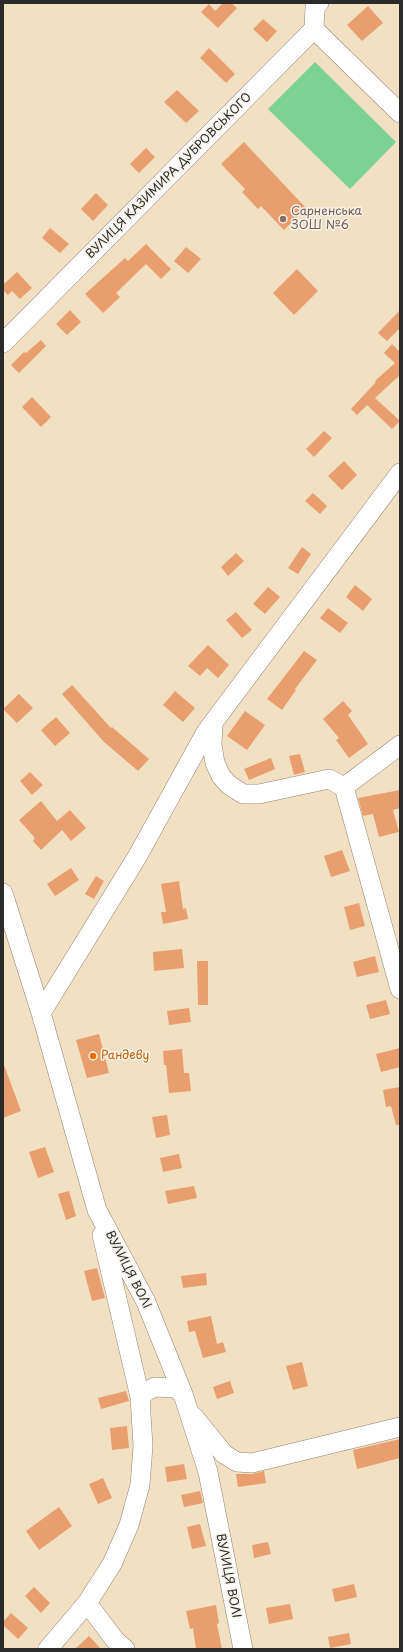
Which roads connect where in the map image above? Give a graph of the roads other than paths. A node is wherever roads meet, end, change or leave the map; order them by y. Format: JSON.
{"nodes":[{"id":1,"x":315,"y":4,"type":"edge"},
{"id":2,"x":314,"y":29,"type":"junction"},
{"id":3,"x":400,"y":113,"type":"edge"},
{"id":4,"x":3,"y":343,"type":"edge"},
{"id":5,"x":400,"y":473,"type":"edge"},
{"id":6,"x":213,"y":722,"type":"junction"},
{"id":7,"x":400,"y":745,"type":"edge"},
{"id":8,"x":344,"y":788,"type":"junction"},
{"id":9,"x":4,"y":903,"type":"edge"},
{"id":10,"x":400,"y":988,"type":"edge"},
{"id":11,"x":41,"y":1013,"type":"junction"},
{"id":12,"x":97,"y":1210,"type":"junction"},
{"id":13,"x":140,"y":1397,"type":"junction"},
{"id":14,"x":186,"y":1402,"type":"junction"},
{"id":15,"x":400,"y":1427,"type":"edge"},
{"id":16,"x":87,"y":1603,"type":"junction"},
{"id":17,"x":119,"y":1646,"type":"edge"},
{"id":18,"x":48,"y":1649,"type":"edge"},
{"id":19,"x":243,"y":1649,"type":"edge"}],
"edges":[{"from":1,"to":2,"type":"street"},
{"from":2,"to":3,"type":"street"},
{"from":2,"to":4,"type":"street","name":"ВУЛИЦЯ КАЗИМИРА ДУБРОВСЬКОГО"},
{"from":5,"to":6,"type":"street"},
{"from":6,"to":8,"type":"street"},
{"from":6,"to":11,"type":"street"},
{"from":7,"to":8,"type":"street"},
{"from":8,"to":10,"type":"street"},
{"from":9,"to":11,"type":"street","name":"ВУЛИЦЯ ВОЛІ"},
{"from":11,"to":12,"type":"street","name":"ВУЛИЦЯ ВОЛІ"},
{"from":12,"to":13,"type":"street"},
{"from":12,"to":14,"type":"street","name":"ВУЛИЦЯ ВОЛІ"},
{"from":13,"to":14,"type":"street"},
{"from":13,"to":16,"type":"street"},
{"from":14,"to":15,"type":"street"},
{"from":14,"to":19,"type":"street","name":"ВУЛИЦЯ ВОЛІ"},
{"from":16,"to":17,"type":"street"},
{"from":16,"to":18,"type":"street"}]}
